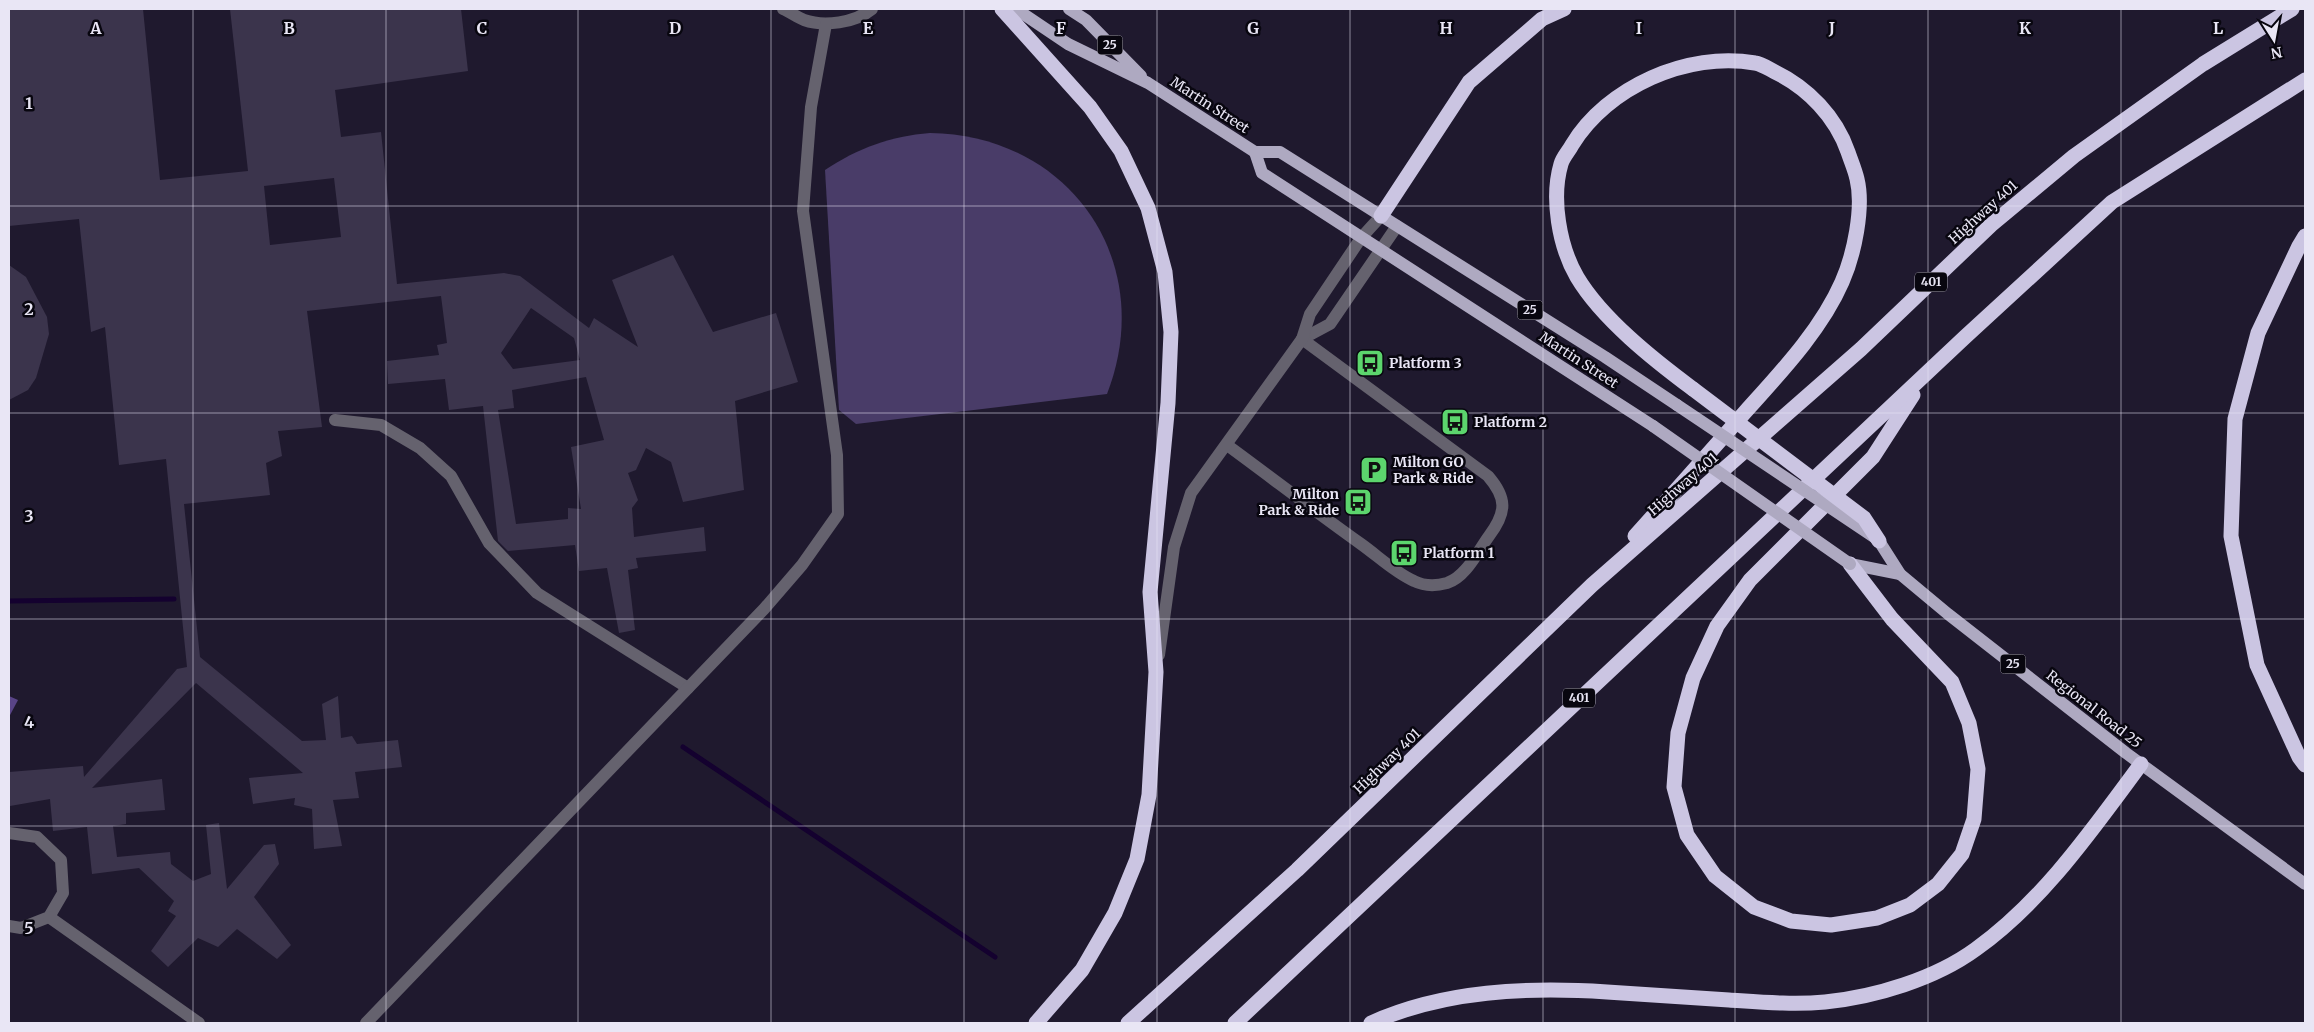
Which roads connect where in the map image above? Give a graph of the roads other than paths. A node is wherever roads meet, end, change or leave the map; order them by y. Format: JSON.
{"nodes":[{"id":1,"x":783,"y":9,"type":"edge"},
{"id":2,"x":872,"y":9,"type":"edge"},
{"id":3,"x":1002,"y":9,"type":"edge"},
{"id":4,"x":1016,"y":9,"type":"edge"},
{"id":5,"x":1069,"y":9,"type":"edge"},
{"id":6,"x":1564,"y":9,"type":"edge"},
{"id":7,"x":2292,"y":9,"type":"edge"},
{"id":8,"x":826,"y":24,"type":"junction"},
{"id":9,"x":2305,"y":80,"type":"edge"},
{"id":10,"x":1148,"y":83,"type":"junction"},
{"id":11,"x":1255,"y":152,"type":"junction"},
{"id":12,"x":1381,"y":216,"type":"junction"},
{"id":13,"x":1397,"y":226,"type":"junction"},
{"id":14,"x":2305,"y":236,"type":"edge"},
{"id":15,"x":1361,"y":238,"type":"junction"},
{"id":16,"x":1381,"y":251,"type":"junction"},
{"id":17,"x":1302,"y":339,"type":"junction"},
{"id":18,"x":1926,"y":375,"type":"junction"},
{"id":19,"x":335,"y":420,"type":"dead end"},
{"id":20,"x":1227,"y":445,"type":"junction"},
{"id":21,"x":1879,"y":541,"type":"junction"},
{"id":22,"x":1850,"y":564,"type":"junction"},
{"id":23,"x":1900,"y":574,"type":"junction"},
{"id":24,"x":1592,"y":585,"type":"junction"},
{"id":25,"x":1156,"y":672,"type":"junction"},
{"id":26,"x":688,"y":688,"type":"junction"},
{"id":27,"x":2141,"y":764,"type":"junction"},
{"id":28,"x":2305,"y":765,"type":"edge"},
{"id":29,"x":9,"y":833,"type":"edge"},
{"id":30,"x":2305,"y":884,"type":"edge"},
{"id":31,"x":49,"y":916,"type":"junction"},
{"id":32,"x":9,"y":926,"type":"edge"},
{"id":33,"x":199,"y":1023,"type":"edge"},
{"id":34,"x":366,"y":1023,"type":"edge"},
{"id":35,"x":1036,"y":1023,"type":"edge"},
{"id":36,"x":1128,"y":1023,"type":"edge"},
{"id":37,"x":1235,"y":1023,"type":"edge"},
{"id":38,"x":1371,"y":1023,"type":"edge"}],
"edges":[{"from":1,"to":8,"type":"lane"},
{"from":2,"to":8,"type":"lane"},
{"from":3,"to":25,"type":"highway"},
{"from":4,"to":10,"type":"main road","name":"Martin Street","number":"25"},
{"from":5,"to":10,"type":"main road","name":"Martin Street","number":"25"},
{"from":6,"to":12,"type":"highway"},
{"from":7,"to":24,"type":"highway","name":"Highway 401","number":"401"},
{"from":8,"to":26,"type":"lane"},
{"from":9,"to":18,"type":"highway","number":"401"},
{"from":10,"to":11,"type":"main road","name":"Martin Street","number":"25"},
{"from":11,"to":12,"type":"main road","name":"Martin Street","number":"25"},
{"from":11,"to":15,"type":"main road","name":"Martin Street","number":"25"},
{"from":12,"to":13,"type":"main road","name":"Martin Street","number":"25"},
{"from":12,"to":15,"type":"lane"},
{"from":13,"to":16,"type":"lane"},
{"from":13,"to":21,"type":"main road","name":"Martin Street","number":"25","bridge":true},
{"from":14,"to":28,"type":"highway"},
{"from":15,"to":16,"type":"main road","name":"Martin Street","number":"25"},
{"from":15,"to":17,"type":"lane"},
{"from":16,"to":17,"type":"lane"},
{"from":16,"to":22,"type":"main road","name":"Martin Street","number":"25","bridge":true},
{"from":17,"to":20,"type":"lane"},
{"from":17,"to":20,"type":"lane"},
{"from":18,"to":22,"type":"highway"},
{"from":18,"to":37,"type":"highway","number":"401"},
{"from":19,"to":26,"type":"lane"},
{"from":20,"to":25,"type":"lane"},
{"from":21,"to":23,"type":"main road","name":"Regional Road 25","number":"25"},
{"from":21,"to":24,"type":"highway","bridge":true},
{"from":22,"to":23,"type":"main road","name":"Martin Street","number":"25"},
{"from":23,"to":27,"type":"main road","name":"Regional Road 25","number":"25"},
{"from":24,"to":36,"type":"highway","name":"Highway 401","number":"401"},
{"from":25,"to":35,"type":"highway"},
{"from":26,"to":34,"type":"lane"},
{"from":27,"to":30,"type":"main road","name":"Regional Road 25","number":"25"},
{"from":27,"to":38,"type":"highway"},
{"from":29,"to":31,"type":"lane"},
{"from":31,"to":32,"type":"lane"},
{"from":31,"to":33,"type":"lane"}]}
